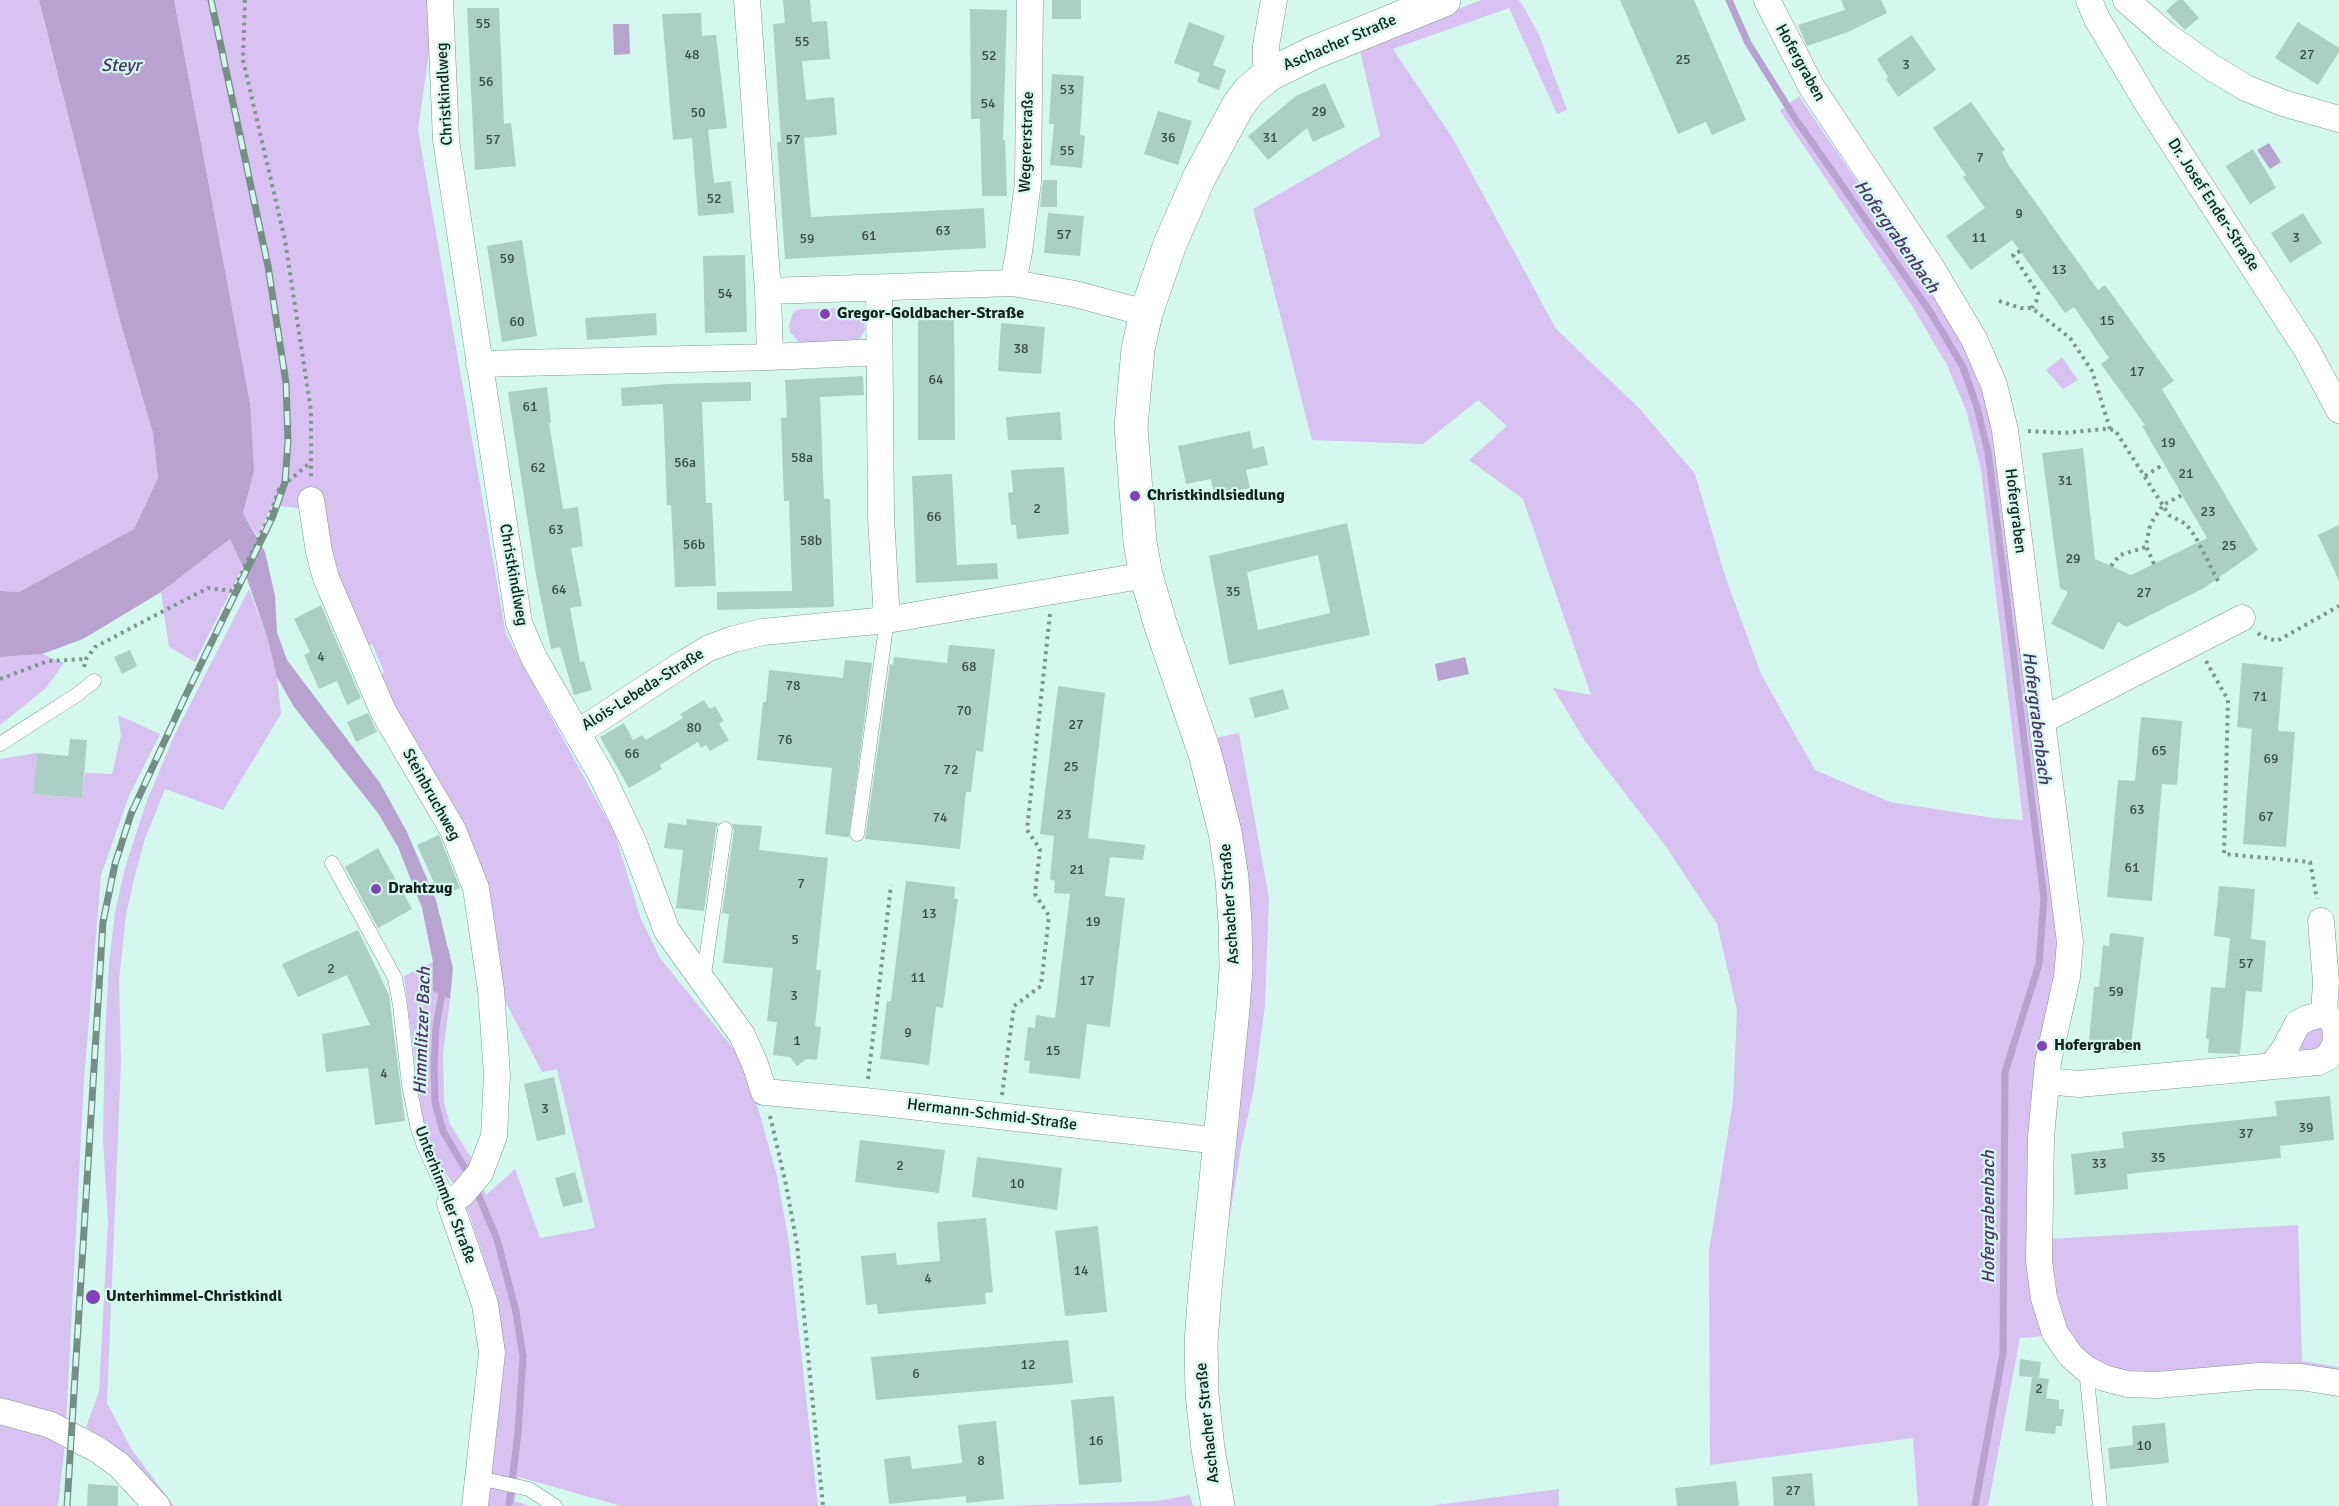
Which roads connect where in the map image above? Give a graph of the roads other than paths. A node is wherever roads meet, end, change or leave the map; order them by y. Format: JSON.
{"nodes":[{"id":1,"x":440,"y":0,"type":"edge"},
{"id":2,"x":747,"y":0,"type":"edge"},
{"id":3,"x":1030,"y":0,"type":"edge"},
{"id":4,"x":1274,"y":0,"type":"edge"},
{"id":5,"x":1444,"y":0,"type":"edge"},
{"id":6,"x":1767,"y":0,"type":"edge"},
{"id":7,"x":2089,"y":0,"type":"edge"},
{"id":8,"x":2126,"y":0,"type":"edge"},
{"id":9,"x":1270,"y":74,"type":"junction"},
{"id":10,"x":2339,"y":119,"type":"edge"},
{"id":11,"x":1013,"y":283,"type":"junction"},
{"id":12,"x":879,"y":289,"type":"junction"},
{"id":13,"x":768,"y":291,"type":"junction"},
{"id":14,"x":1146,"y":313,"type":"junction"},
{"id":15,"x":879,"y":352,"type":"junction"},
{"id":16,"x":770,"y":357,"type":"junction"},
{"id":17,"x":479,"y":364,"type":"junction"},
{"id":18,"x":2339,"y":410,"type":"edge"},
{"id":19,"x":311,"y":500,"type":"road end"},
{"id":20,"x":1146,"y":575,"type":"junction"},
{"id":21,"x":2242,"y":618,"type":"road end"},
{"id":22,"x":887,"y":620,"type":"junction"},
{"id":23,"x":94,"y":681,"type":"dead end"},
{"id":24,"x":2043,"y":720,"type":"junction"},
{"id":25,"x":577,"y":733,"type":"junction"},
{"id":26,"x":0,"y":744,"type":"edge"},
{"id":27,"x":725,"y":829,"type":"dead end"},
{"id":28,"x":857,"y":834,"type":"dead end"},
{"id":29,"x":332,"y":863,"type":"dead end"},
{"id":30,"x":2321,"y":921,"type":"road end"},
{"id":31,"x":703,"y":981,"type":"junction"},
{"id":32,"x":2325,"y":1014,"type":"junction"},
{"id":33,"x":2272,"y":1066,"type":"junction"},
{"id":34,"x":2046,"y":1081,"type":"junction"},
{"id":35,"x":764,"y":1092,"type":"joint"},
{"id":36,"x":1221,"y":1141,"type":"junction"},
{"id":37,"x":456,"y":1198,"type":"junction"},
{"id":38,"x":2086,"y":1369,"type":"junction"},
{"id":39,"x":2339,"y":1383,"type":"edge"},
{"id":40,"x":0,"y":1411,"type":"edge"},
{"id":41,"x":489,"y":1480,"type":"junction"},
{"id":42,"x":157,"y":1506,"type":"edge"},
{"id":43,"x":475,"y":1506,"type":"edge"},
{"id":44,"x":555,"y":1506,"type":"edge"},
{"id":45,"x":1218,"y":1506,"type":"edge"},
{"id":46,"x":2100,"y":1506,"type":"edge"}],
"edges":[{"from":1,"to":17,"type":"street","name":"Christkindlweg"},
{"from":2,"to":13,"type":"street"},
{"from":3,"to":11,"type":"street","name":"Wegererstraße"},
{"from":4,"to":9,"type":"street"},
{"from":5,"to":9,"type":"street","name":"Aschacher Straße"},
{"from":6,"to":24,"type":"street","name":"Hofergraben"},
{"from":7,"to":18,"type":"street","name":"Dr. Josef Ender-Straße"},
{"from":8,"to":10,"type":"street"},
{"from":9,"to":14,"type":"street","name":"Aschacher Straße"},
{"from":11,"to":12,"type":"street"},
{"from":11,"to":14,"type":"street"},
{"from":12,"to":13,"type":"street"},
{"from":12,"to":15,"type":"street"},
{"from":13,"to":16,"type":"street"},
{"from":14,"to":20,"type":"street","name":"Aschacher Straße"},
{"from":15,"to":16,"type":"street"},
{"from":15,"to":22,"type":"street"},
{"from":16,"to":17,"type":"street"},
{"from":17,"to":25,"type":"street","name":"Christkindlweg"},
{"from":19,"to":37,"type":"street","name":"Steinbruchweg"},
{"from":20,"to":22,"type":"street"},
{"from":20,"to":36,"type":"street","name":"Aschacher Straße"},
{"from":21,"to":24,"type":"street"},
{"from":22,"to":25,"type":"street","name":"Alois-Lebeda-Straße"},
{"from":22,"to":28,"type":"lane"},
{"from":23,"to":26,"type":"lane"},
{"from":24,"to":34,"type":"street","name":"Hofergraben"},
{"from":25,"to":31,"type":"street","name":"Christkindlweg"},
{"from":27,"to":31,"type":"lane"},
{"from":29,"to":37,"type":"lane","name":"Unterhimmler Straße"},
{"from":30,"to":32,"type":"street"},
{"from":31,"to":35,"type":"street","name":"Christkindlweg"},
{"from":32,"to":33,"type":"street"},
{"from":32,"to":33,"type":"street"},
{"from":33,"to":34,"type":"street"},
{"from":34,"to":38,"type":"street","name":"Hofergraben"},
{"from":35,"to":36,"type":"street","name":"Hermann-Schmid-Straße"},
{"from":36,"to":45,"type":"street","name":"Aschacher Straße"},
{"from":37,"to":41,"type":"street","name":"Unterhimmler Straße"},
{"from":38,"to":39,"type":"street","name":"Hofergraben"},
{"from":38,"to":46,"type":"lane"},
{"from":40,"to":42,"type":"street"},
{"from":41,"to":43,"type":"street","name":"Unterhimmler Straße"},
{"from":41,"to":44,"type":"lane"}]}
